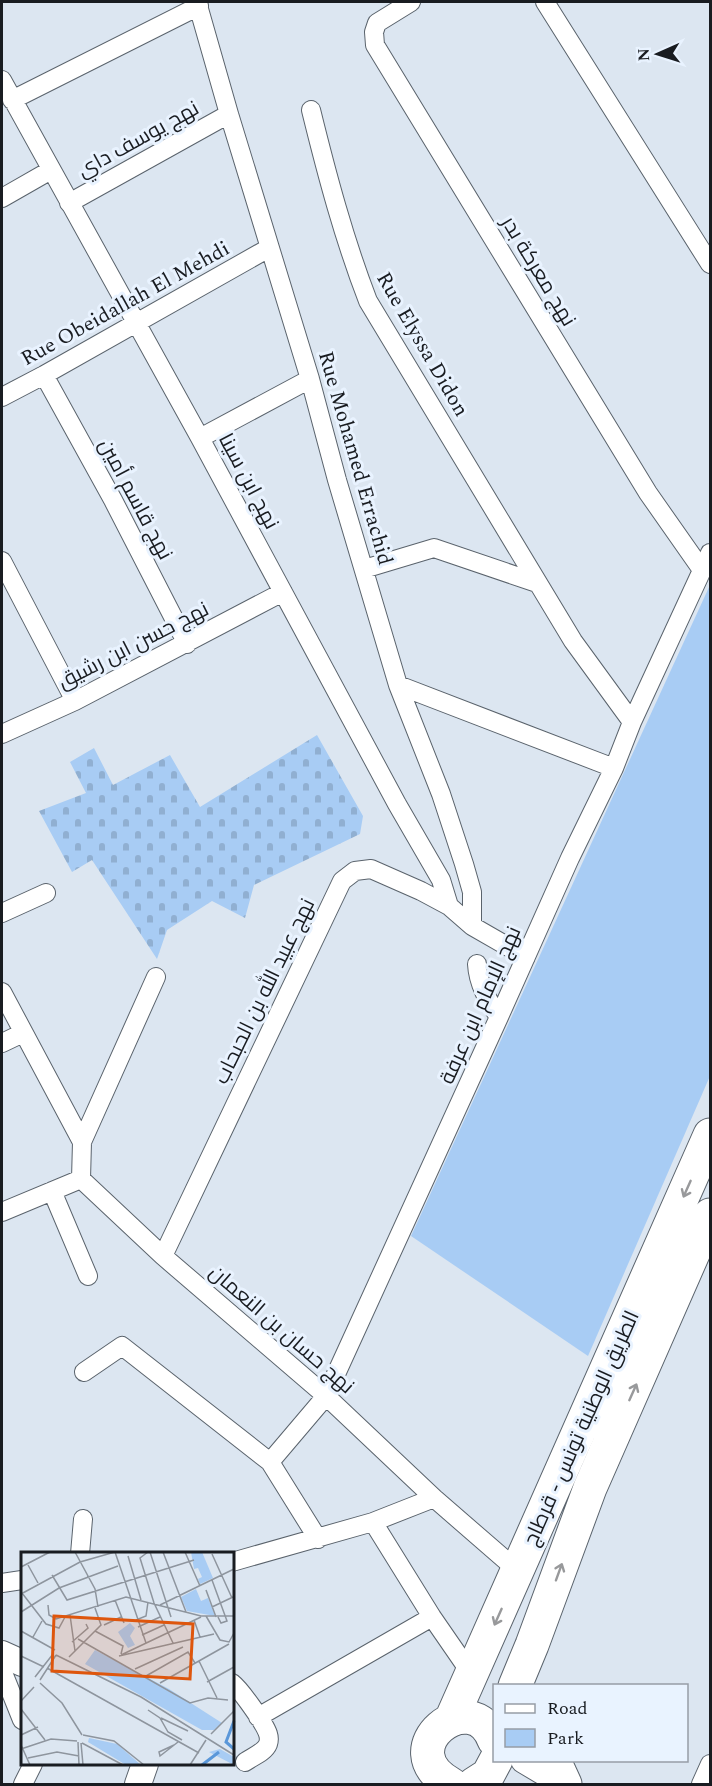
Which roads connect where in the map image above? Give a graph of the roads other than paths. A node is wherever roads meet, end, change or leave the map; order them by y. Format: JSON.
{"nodes":[{"id":1,"x":411,"y":2,"type":"edge"},
{"id":2,"x":545,"y":2,"type":"edge"},
{"id":3,"x":198,"y":4,"type":"edge"},
{"id":4,"x":2,"y":80,"type":"edge"},
{"id":5,"x":12,"y":100,"type":"junction"},
{"id":6,"x":311,"y":110,"type":"dead end"},
{"id":7,"x":229,"y":114,"type":"junction"},
{"id":8,"x":51,"y":170,"type":"junction"},
{"id":9,"x":2,"y":198,"type":"edge"},
{"id":10,"x":69,"y":203,"type":"junction"},
{"id":11,"x":270,"y":248,"type":"junction"},
{"id":12,"x":711,"y":264,"type":"edge"},
{"id":13,"x":136,"y":323,"type":"junction"},
{"id":14,"x":44,"y":375,"type":"junction"},
{"id":15,"x":310,"y":379,"type":"junction"},
{"id":16,"x":2,"y":397,"type":"edge"},
{"id":17,"x":200,"y":438,"type":"junction"},
{"id":18,"x":711,"y":553,"type":"edge"},
{"id":19,"x":2,"y":561,"type":"edge"},
{"id":20,"x":364,"y":569,"type":"junction"},
{"id":21,"x":702,"y":570,"type":"junction"},
{"id":22,"x":537,"y":583,"type":"junction"},
{"id":23,"x":283,"y":592,"type":"junction"},
{"id":24,"x":187,"y":644,"type":"junction"},
{"id":25,"x":398,"y":685,"type":"junction"},
{"id":26,"x":75,"y":701,"type":"junction"},
{"id":27,"x":632,"y":722,"type":"junction"},
{"id":28,"x":2,"y":734,"type":"edge"},
{"id":29,"x":614,"y":768,"type":"junction"},
{"id":30,"x":46,"y":893,"type":"dead end"},
{"id":31,"x":449,"y":906,"type":"junction"},
{"id":32,"x":2,"y":913,"type":"edge"},
{"id":33,"x":472,"y":926,"type":"junction"},
{"id":34,"x":526,"y":957,"type":"junction"},
{"id":35,"x":477,"y":964,"type":"dead end"},
{"id":36,"x":156,"y":977,"type":"dead end"},
{"id":37,"x":2,"y":992,"type":"edge"},
{"id":38,"x":499,"y":1017,"type":"junction"},
{"id":39,"x":23,"y":1033,"type":"junction"},
{"id":40,"x":2,"y":1043,"type":"edge"},
{"id":41,"x":711,"y":1136,"type":"edge"},
{"id":42,"x":82,"y":1142,"type":"junction"},
{"id":43,"x":81,"y":1179,"type":"junction"},
{"id":44,"x":52,"y":1191,"type":"junction"},
{"id":45,"x":2,"y":1212,"type":"edge"},
{"id":46,"x":711,"y":1215,"type":"edge"},
{"id":47,"x":163,"y":1256,"type":"junction"},
{"id":48,"x":88,"y":1276,"type":"dead end"},
{"id":49,"x":84,"y":1372,"type":"dead end"},
{"id":50,"x":326,"y":1396,"type":"junction"},
{"id":51,"x":270,"y":1462,"type":"junction"},
{"id":52,"x":434,"y":1498,"type":"junction"},
{"id":53,"x":83,"y":1519,"type":"dead end"},
{"id":54,"x":372,"y":1522,"type":"junction"},
{"id":55,"x":318,"y":1539,"type":"junction"},
{"id":56,"x":80,"y":1552,"type":"edge"},
{"id":57,"x":234,"y":1561,"type":"edge"},
{"id":58,"x":518,"y":1571,"type":"junction"},
{"id":59,"x":21,"y":1580,"type":"edge"},
{"id":60,"x":2,"y":1583,"type":"edge"},
{"id":61,"x":432,"y":1617,"type":"junction"},
{"id":62,"x":532,"y":1645,"type":"junction"},
{"id":63,"x":2,"y":1654,"type":"edge"},
{"id":64,"x":21,"y":1663,"type":"edge"},
{"id":65,"x":2,"y":1670,"type":"edge"},
{"id":66,"x":472,"y":1675,"type":"junction"},
{"id":67,"x":516,"y":1684,"type":"edge"},
{"id":68,"x":534,"y":1684,"type":"edge"},
{"id":69,"x":234,"y":1686,"type":"edge"},
{"id":70,"x":258,"y":1717,"type":"junction"},
{"id":71,"x":21,"y":1718,"type":"edge"},
{"id":72,"x":452,"y":1720,"type":"junction"},
{"id":73,"x":245,"y":1762,"type":"dead end"},
{"id":74,"x":526,"y":1762,"type":"edge"},
{"id":75,"x":554,"y":1762,"type":"edge"},
{"id":76,"x":711,"y":1764,"type":"edge"},
{"id":77,"x":33,"y":1765,"type":"edge"},
{"id":78,"x":145,"y":1765,"type":"edge"},
{"id":79,"x":472,"y":1765,"type":"edge"},
{"id":80,"x":23,"y":1785,"type":"edge"},
{"id":81,"x":138,"y":1785,"type":"edge"},
{"id":82,"x":564,"y":1785,"type":"edge"},
{"id":83,"x":700,"y":1785,"type":"edge"}],
"edges":[{"from":1,"to":21,"type":"street","name":"نهج معركة بدر"},
{"from":2,"to":12,"type":"street"},
{"from":3,"to":5,"type":"street"},
{"from":3,"to":7,"type":"street","name":"Rue Mohamed Errachid"},
{"from":4,"to":5,"type":"street","name":"نهج ابن سينا"},
{"from":5,"to":8,"type":"street","name":"نهج ابن سينا"},
{"from":6,"to":22,"type":"street","name":"Rue Elyssa Didon"},
{"from":7,"to":10,"type":"street","name":"نهج يوسف داي"},
{"from":7,"to":11,"type":"street","name":"Rue Mohamed Errachid"},
{"from":8,"to":9,"type":"street"},
{"from":8,"to":10,"type":"street","name":"نهج ابن سينا"},
{"from":10,"to":13,"type":"street","name":"نهج ابن سينا"},
{"from":11,"to":13,"type":"street","name":"Rue Obeidallah El Mehdi"},
{"from":11,"to":15,"type":"street","name":"Rue Mohamed Errachid"},
{"from":13,"to":14,"type":"street","name":"Rue Obeidallah El Mehdi"},
{"from":13,"to":17,"type":"street","name":"نهج ابن سينا"},
{"from":14,"to":16,"type":"street","name":"Rue Obeidallah El Mehdi"},
{"from":14,"to":24,"type":"street","name":"نهج قاسم أمين"},
{"from":15,"to":17,"type":"street"},
{"from":15,"to":20,"type":"street","name":"Rue Mohamed Errachid"},
{"from":17,"to":23,"type":"street","name":"نهج ابن سينا"},
{"from":18,"to":21,"type":"street","name":"نهج الإمام ابن عرفة"},
{"from":19,"to":26,"type":"street"},
{"from":20,"to":22,"type":"street"},
{"from":20,"to":25,"type":"street","name":"Rue Mohamed Errachid"},
{"from":21,"to":27,"type":"street","name":"نهج الإمام ابن عرفة"},
{"from":22,"to":27,"type":"street","name":"Rue Elyssa Didon"},
{"from":23,"to":24,"type":"street","name":"نهج حسن ابن رشيق"},
{"from":23,"to":31,"type":"street","name":"نهج ابن سينا"},
{"from":24,"to":26,"type":"street","name":"نهج حسن ابن رشيق"},
{"from":25,"to":29,"type":"street"},
{"from":25,"to":33,"type":"street","name":"Rue Mohamed Errachid"},
{"from":26,"to":28,"type":"street","name":"نهج حسن ابن رشيق"},
{"from":27,"to":29,"type":"street","name":"نهج الإمام ابن عرفة"},
{"from":29,"to":34,"type":"street","name":"نهج الإمام ابن عرفة"},
{"from":30,"to":32,"type":"street"},
{"from":31,"to":33,"type":"street","name":"نهج عبيد الله بن الحبحاب"},
{"from":31,"to":47,"type":"street","name":"نهج عبيد الله بن الحبحاب"},
{"from":33,"to":34,"type":"street","name":"نهج عبيد الله بن الحبحاب"},
{"from":34,"to":38,"type":"street","name":"نهج الإمام ابن عرفة"},
{"from":35,"to":38,"type":"street"},
{"from":36,"to":42,"type":"street"},
{"from":37,"to":39,"type":"street"},
{"from":38,"to":50,"type":"street","name":"نهج الإمام ابن عرفة"},
{"from":39,"to":40,"type":"street"},
{"from":39,"to":42,"type":"street"},
{"from":41,"to":58,"type":"highway","name":"الطريق الوطنية تونس - قرطاج","one_way":true},
{"from":42,"to":43,"type":"street"},
{"from":43,"to":44,"type":"street"},
{"from":43,"to":47,"type":"street","name":"نهج حسان بن النعمان"},
{"from":44,"to":45,"type":"street"},
{"from":44,"to":48,"type":"street"},
{"from":62,"to":46,"type":"highway","name":"الطريق الوطنية تونس - قرطاج","one_way":true},
{"from":47,"to":50,"type":"street","name":"نهج حسان بن النعمان"},
{"from":49,"to":51,"type":"street"},
{"from":50,"to":51,"type":"street","name":"نهج الإمام ابن عرفة"},
{"from":50,"to":52,"type":"street","name":"نهج حسان بن النعمان"},
{"from":51,"to":55,"type":"street"},
{"from":52,"to":54,"type":"street"},
{"from":52,"to":58,"type":"street","name":"نهج حسان بن النعمان"},
{"from":53,"to":56,"type":"street"},
{"from":54,"to":55,"type":"street"},
{"from":54,"to":61,"type":"street"},
{"from":55,"to":57,"type":"street"},
{"from":58,"to":66,"type":"highway","name":"الطريق الوطنية تونس - قرطاج","one_way":true},
{"from":59,"to":60,"type":"street"},
{"from":61,"to":66,"type":"street"},
{"from":61,"to":70,"type":"street"},
{"from":62,"to":67,"type":"highway","name":"الطريق الوطنية تونس - قرطاج"},
{"from":62,"to":68,"type":"highway"},
{"from":63,"to":64,"type":"street"},
{"from":65,"to":71,"type":"street"},
{"from":66,"to":72,"type":"highway","name":"الطريق الوطنية تونس - قرطاج"},
{"from":69,"to":70,"type":"street"},
{"from":70,"to":73,"type":"street"},
{"from":72,"to":79,"type":"highway"},
{"from":72,"to":79,"type":"highway"},
{"from":74,"to":82,"type":"street"},
{"from":75,"to":82,"type":"highway"},
{"from":76,"to":83,"type":"street"},
{"from":77,"to":80,"type":"street"},
{"from":78,"to":81,"type":"street"}]}
